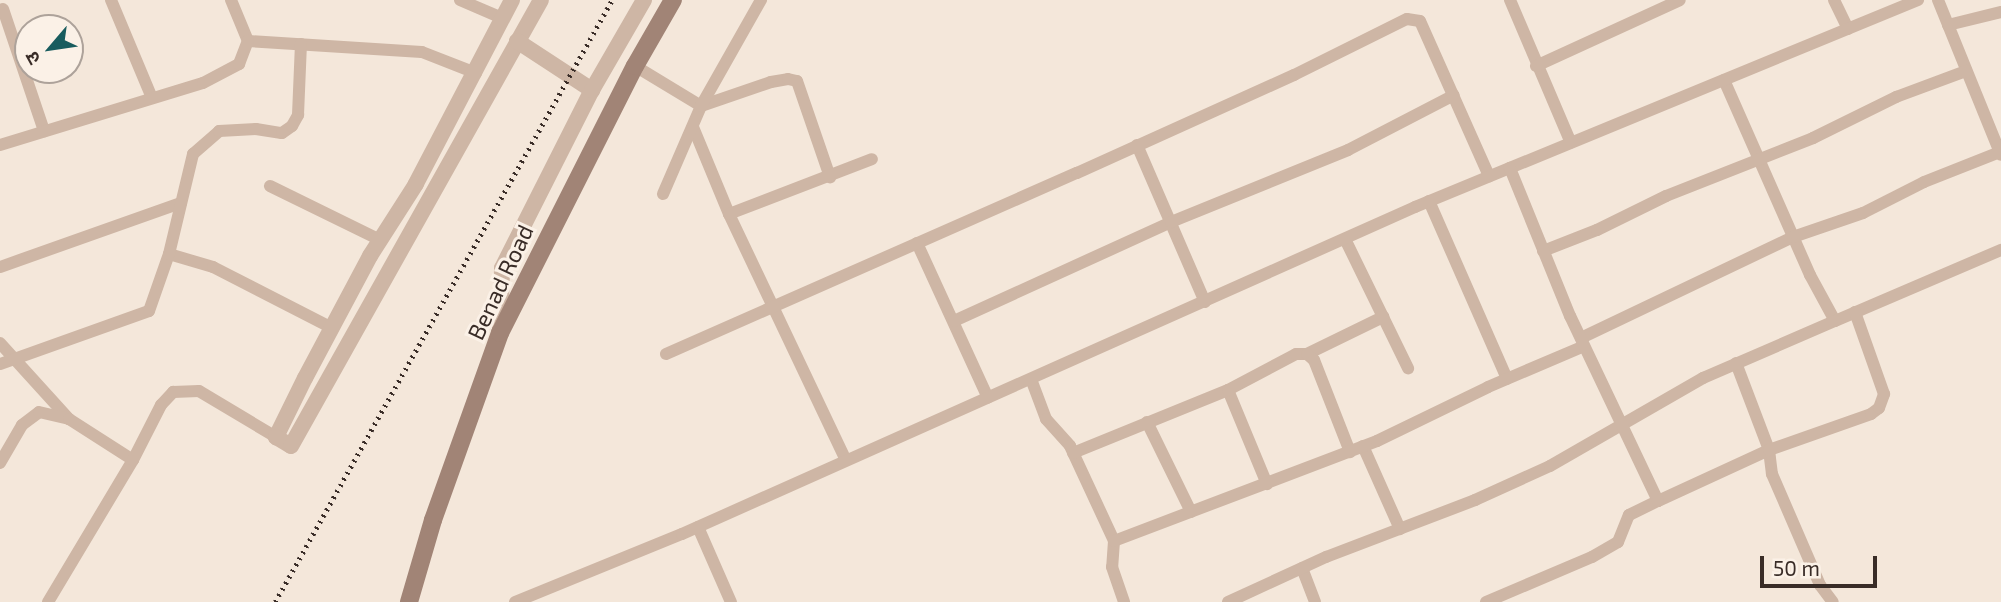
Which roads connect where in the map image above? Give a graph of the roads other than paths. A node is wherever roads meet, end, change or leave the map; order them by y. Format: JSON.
{"nodes":[{"id":1,"x":111,"y":0,"type":"edge"},
{"id":2,"x":231,"y":0,"type":"edge"},
{"id":3,"x":460,"y":0,"type":"edge"},
{"id":4,"x":512,"y":0,"type":"edge"},
{"id":5,"x":541,"y":0,"type":"edge"},
{"id":6,"x":644,"y":0,"type":"edge"},
{"id":7,"x":673,"y":0,"type":"edge"},
{"id":8,"x":761,"y":0,"type":"edge"},
{"id":9,"x":1510,"y":0,"type":"edge"},
{"id":10,"x":1679,"y":0,"type":"edge"},
{"id":11,"x":1834,"y":0,"type":"edge"},
{"id":12,"x":1918,"y":0,"type":"edge"},
{"id":13,"x":1938,"y":0,"type":"edge"},
{"id":14,"x":3,"y":9,"type":"dead end"},
{"id":15,"x":2001,"y":12,"type":"edge"},
{"id":16,"x":502,"y":18,"type":"junction"},
{"id":17,"x":1948,"y":25,"type":"junction"},
{"id":18,"x":1848,"y":29,"type":"junction"},
{"id":19,"x":248,"y":41,"type":"junction"},
{"id":20,"x":517,"y":41,"type":"junction"},
{"id":21,"x":301,"y":44,"type":"junction"},
{"id":22,"x":635,"y":66,"type":"junction"},
{"id":23,"x":1536,"y":66,"type":"junction"},
{"id":24,"x":1966,"y":71,"type":"junction"},
{"id":25,"x":476,"y":73,"type":"junction"},
{"id":26,"x":1724,"y":80,"type":"junction"},
{"id":27,"x":592,"y":90,"type":"junction"},
{"id":28,"x":1454,"y":95,"type":"junction"},
{"id":29,"x":152,"y":99,"type":"junction"},
{"id":30,"x":701,"y":106,"type":"junction"},
{"id":31,"x":693,"y":127,"type":"junction"},
{"id":32,"x":44,"y":131,"type":"junction"},
{"id":33,"x":1570,"y":143,"type":"junction"},
{"id":34,"x":0,"y":145,"type":"edge"},
{"id":35,"x":1137,"y":145,"type":"junction"},
{"id":36,"x":2000,"y":154,"type":"edge"},
{"id":37,"x":872,"y":159,"type":"dead end"},
{"id":38,"x":1758,"y":161,"type":"junction"},
{"id":39,"x":1510,"y":168,"type":"junction"},
{"id":40,"x":1489,"y":176,"type":"junction"},
{"id":41,"x":830,"y":177,"type":"junction"},
{"id":42,"x":270,"y":186,"type":"dead end"},
{"id":43,"x":663,"y":194,"type":"dead end"},
{"id":44,"x":1429,"y":201,"type":"junction"},
{"id":45,"x":181,"y":203,"type":"junction"},
{"id":46,"x":729,"y":214,"type":"junction"},
{"id":47,"x":1171,"y":222,"type":"junction"},
{"id":48,"x":1793,"y":237,"type":"junction"},
{"id":49,"x":1345,"y":239,"type":"junction"},
{"id":50,"x":380,"y":240,"type":"junction"},
{"id":51,"x":917,"y":243,"type":"junction"},
{"id":52,"x":2001,"y":250,"type":"edge"},
{"id":53,"x":1543,"y":251,"type":"junction"},
{"id":54,"x":169,"y":254,"type":"junction"},
{"id":55,"x":0,"y":267,"type":"edge"},
{"id":56,"x":1205,"y":302,"type":"junction"},
{"id":57,"x":775,"y":308,"type":"junction"},
{"id":58,"x":1855,"y":312,"type":"junction"},
{"id":59,"x":1383,"y":317,"type":"junction"},
{"id":60,"x":954,"y":321,"type":"junction"},
{"id":61,"x":1835,"y":321,"type":"junction"},
{"id":62,"x":331,"y":328,"type":"junction"},
{"id":63,"x":500,"y":333,"type":"junction"},
{"id":64,"x":1583,"y":342,"type":"junction"},
{"id":65,"x":0,"y":343,"type":"edge"},
{"id":66,"x":666,"y":354,"type":"dead end"},
{"id":67,"x":1307,"y":354,"type":"junction"},
{"id":68,"x":13,"y":358,"type":"junction"},
{"id":69,"x":1736,"y":363,"type":"junction"},
{"id":70,"x":0,"y":364,"type":"edge"},
{"id":71,"x":1408,"y":368,"type":"dead end"},
{"id":72,"x":1031,"y":379,"type":"junction"},
{"id":73,"x":1507,"y":379,"type":"junction"},
{"id":74,"x":1228,"y":390,"type":"junction"},
{"id":75,"x":988,"y":398,"type":"junction"},
{"id":76,"x":69,"y":419,"type":"junction"},
{"id":77,"x":1147,"y":422,"type":"junction"},
{"id":78,"x":1621,"y":423,"type":"junction"},
{"id":79,"x":276,"y":437,"type":"junction"},
{"id":80,"x":1363,"y":446,"type":"junction"},
{"id":81,"x":1769,"y":450,"type":"junction"},
{"id":82,"x":1350,"y":452,"type":"junction"},
{"id":83,"x":1073,"y":453,"type":"junction"},
{"id":84,"x":133,"y":460,"type":"junction"},
{"id":85,"x":846,"y":460,"type":"junction"},
{"id":86,"x":0,"y":463,"type":"edge"},
{"id":87,"x":1268,"y":484,"type":"junction"},
{"id":88,"x":1658,"y":501,"type":"junction"},
{"id":89,"x":1191,"y":512,"type":"junction"},
{"id":90,"x":698,"y":527,"type":"junction"},
{"id":91,"x":1400,"y":529,"type":"junction"},
{"id":92,"x":1114,"y":541,"type":"junction"},
{"id":93,"x":1302,"y":569,"type":"junction"},
{"id":94,"x":48,"y":602,"type":"edge"},
{"id":95,"x":409,"y":602,"type":"edge"},
{"id":96,"x":515,"y":602,"type":"edge"},
{"id":97,"x":731,"y":602,"type":"edge"},
{"id":98,"x":1124,"y":602,"type":"edge"},
{"id":99,"x":1228,"y":602,"type":"edge"},
{"id":100,"x":1315,"y":602,"type":"edge"},
{"id":101,"x":1486,"y":602,"type":"edge"},
{"id":102,"x":1833,"y":602,"type":"edge"}],
"edges":[{"from":1,"to":29,"type":"street"},
{"from":2,"to":19,"type":"street"},
{"from":3,"to":16,"type":"street"},
{"from":4,"to":16,"type":"street"},
{"from":5,"to":20,"type":"street"},
{"from":6,"to":27,"type":"street"},
{"from":7,"to":22,"type":"main road","name":"Benad Road"},
{"from":8,"to":30,"type":"street"},
{"from":9,"to":23,"type":"street"},
{"from":10,"to":23,"type":"street"},
{"from":11,"to":18,"type":"street"},
{"from":12,"to":18,"type":"street"},
{"from":13,"to":17,"type":"street"},
{"from":14,"to":32,"type":"street"},
{"from":15,"to":17,"type":"street"},
{"from":16,"to":25,"type":"street"},
{"from":17,"to":24,"type":"street"},
{"from":18,"to":26,"type":"street"},
{"from":19,"to":21,"type":"street"},
{"from":19,"to":29,"type":"street"},
{"from":20,"to":27,"type":"street"},
{"from":20,"to":79,"type":"street"},
{"from":21,"to":25,"type":"street"},
{"from":21,"to":45,"type":"street"},
{"from":22,"to":30,"type":"street"},
{"from":22,"to":63,"type":"main road","name":"Benad Road"},
{"from":23,"to":33,"type":"street"},
{"from":24,"to":36,"type":"street"},
{"from":24,"to":38,"type":"street"},
{"from":25,"to":50,"type":"street"},
{"from":26,"to":33,"type":"street"},
{"from":26,"to":38,"type":"street"},
{"from":27,"to":63,"type":"street"},
{"from":28,"to":35,"type":"street"},
{"from":28,"to":40,"type":"street"},
{"from":28,"to":47,"type":"street"},
{"from":29,"to":32,"type":"street"},
{"from":30,"to":31,"type":"street"},
{"from":30,"to":41,"type":"street"},
{"from":31,"to":43,"type":"street"},
{"from":31,"to":46,"type":"street"},
{"from":32,"to":34,"type":"street"},
{"from":33,"to":39,"type":"street"},
{"from":35,"to":47,"type":"street"},
{"from":35,"to":51,"type":"street"},
{"from":36,"to":48,"type":"street"},
{"from":37,"to":41,"type":"street"},
{"from":38,"to":48,"type":"street"},
{"from":38,"to":53,"type":"street"},
{"from":39,"to":40,"type":"street"},
{"from":39,"to":53,"type":"street"},
{"from":40,"to":44,"type":"street"},
{"from":41,"to":46,"type":"street"},
{"from":42,"to":50,"type":"street"},
{"from":44,"to":49,"type":"street"},
{"from":44,"to":73,"type":"street"},
{"from":45,"to":54,"type":"street"},
{"from":45,"to":55,"type":"street"},
{"from":46,"to":57,"type":"street"},
{"from":47,"to":56,"type":"street"},
{"from":47,"to":60,"type":"street"},
{"from":48,"to":61,"type":"street"},
{"from":48,"to":64,"type":"street"},
{"from":49,"to":56,"type":"street"},
{"from":49,"to":59,"type":"street"},
{"from":50,"to":62,"type":"street"},
{"from":51,"to":57,"type":"street"},
{"from":51,"to":60,"type":"street"},
{"from":52,"to":58,"type":"street"},
{"from":53,"to":64,"type":"street"},
{"from":54,"to":62,"type":"street"},
{"from":54,"to":68,"type":"street"},
{"from":56,"to":72,"type":"street"},
{"from":57,"to":66,"type":"street"},
{"from":57,"to":85,"type":"street"},
{"from":58,"to":61,"type":"street"},
{"from":58,"to":81,"type":"street"},
{"from":59,"to":67,"type":"street"},
{"from":59,"to":71,"type":"street"},
{"from":60,"to":75,"type":"street"},
{"from":61,"to":69,"type":"street"},
{"from":62,"to":79,"type":"street"},
{"from":63,"to":95,"type":"main road","name":"Benad Road"},
{"from":64,"to":73,"type":"street"},
{"from":64,"to":78,"type":"street"},
{"from":65,"to":68,"type":"street"},
{"from":67,"to":74,"type":"street"},
{"from":67,"to":82,"type":"street"},
{"from":68,"to":70,"type":"street"},
{"from":68,"to":76,"type":"street"},
{"from":69,"to":78,"type":"street"},
{"from":69,"to":81,"type":"street"},
{"from":72,"to":75,"type":"street"},
{"from":72,"to":83,"type":"street"},
{"from":73,"to":80,"type":"street"},
{"from":74,"to":77,"type":"street"},
{"from":74,"to":87,"type":"street"},
{"from":75,"to":85,"type":"street"},
{"from":76,"to":84,"type":"street"},
{"from":76,"to":86,"type":"street"},
{"from":77,"to":83,"type":"street"},
{"from":77,"to":89,"type":"street"},
{"from":78,"to":88,"type":"street"},
{"from":78,"to":91,"type":"street"},
{"from":79,"to":84,"type":"street"},
{"from":80,"to":82,"type":"street"},
{"from":80,"to":91,"type":"street"},
{"from":81,"to":88,"type":"street"},
{"from":81,"to":102,"type":"street"},
{"from":82,"to":87,"type":"street"},
{"from":83,"to":92,"type":"street"},
{"from":84,"to":94,"type":"street"},
{"from":85,"to":90,"type":"street"},
{"from":87,"to":89,"type":"street"},
{"from":88,"to":101,"type":"street"},
{"from":89,"to":92,"type":"street"},
{"from":90,"to":96,"type":"street"},
{"from":90,"to":97,"type":"street"},
{"from":91,"to":93,"type":"street"},
{"from":92,"to":98,"type":"street"},
{"from":93,"to":99,"type":"street"},
{"from":93,"to":100,"type":"street"}]}
